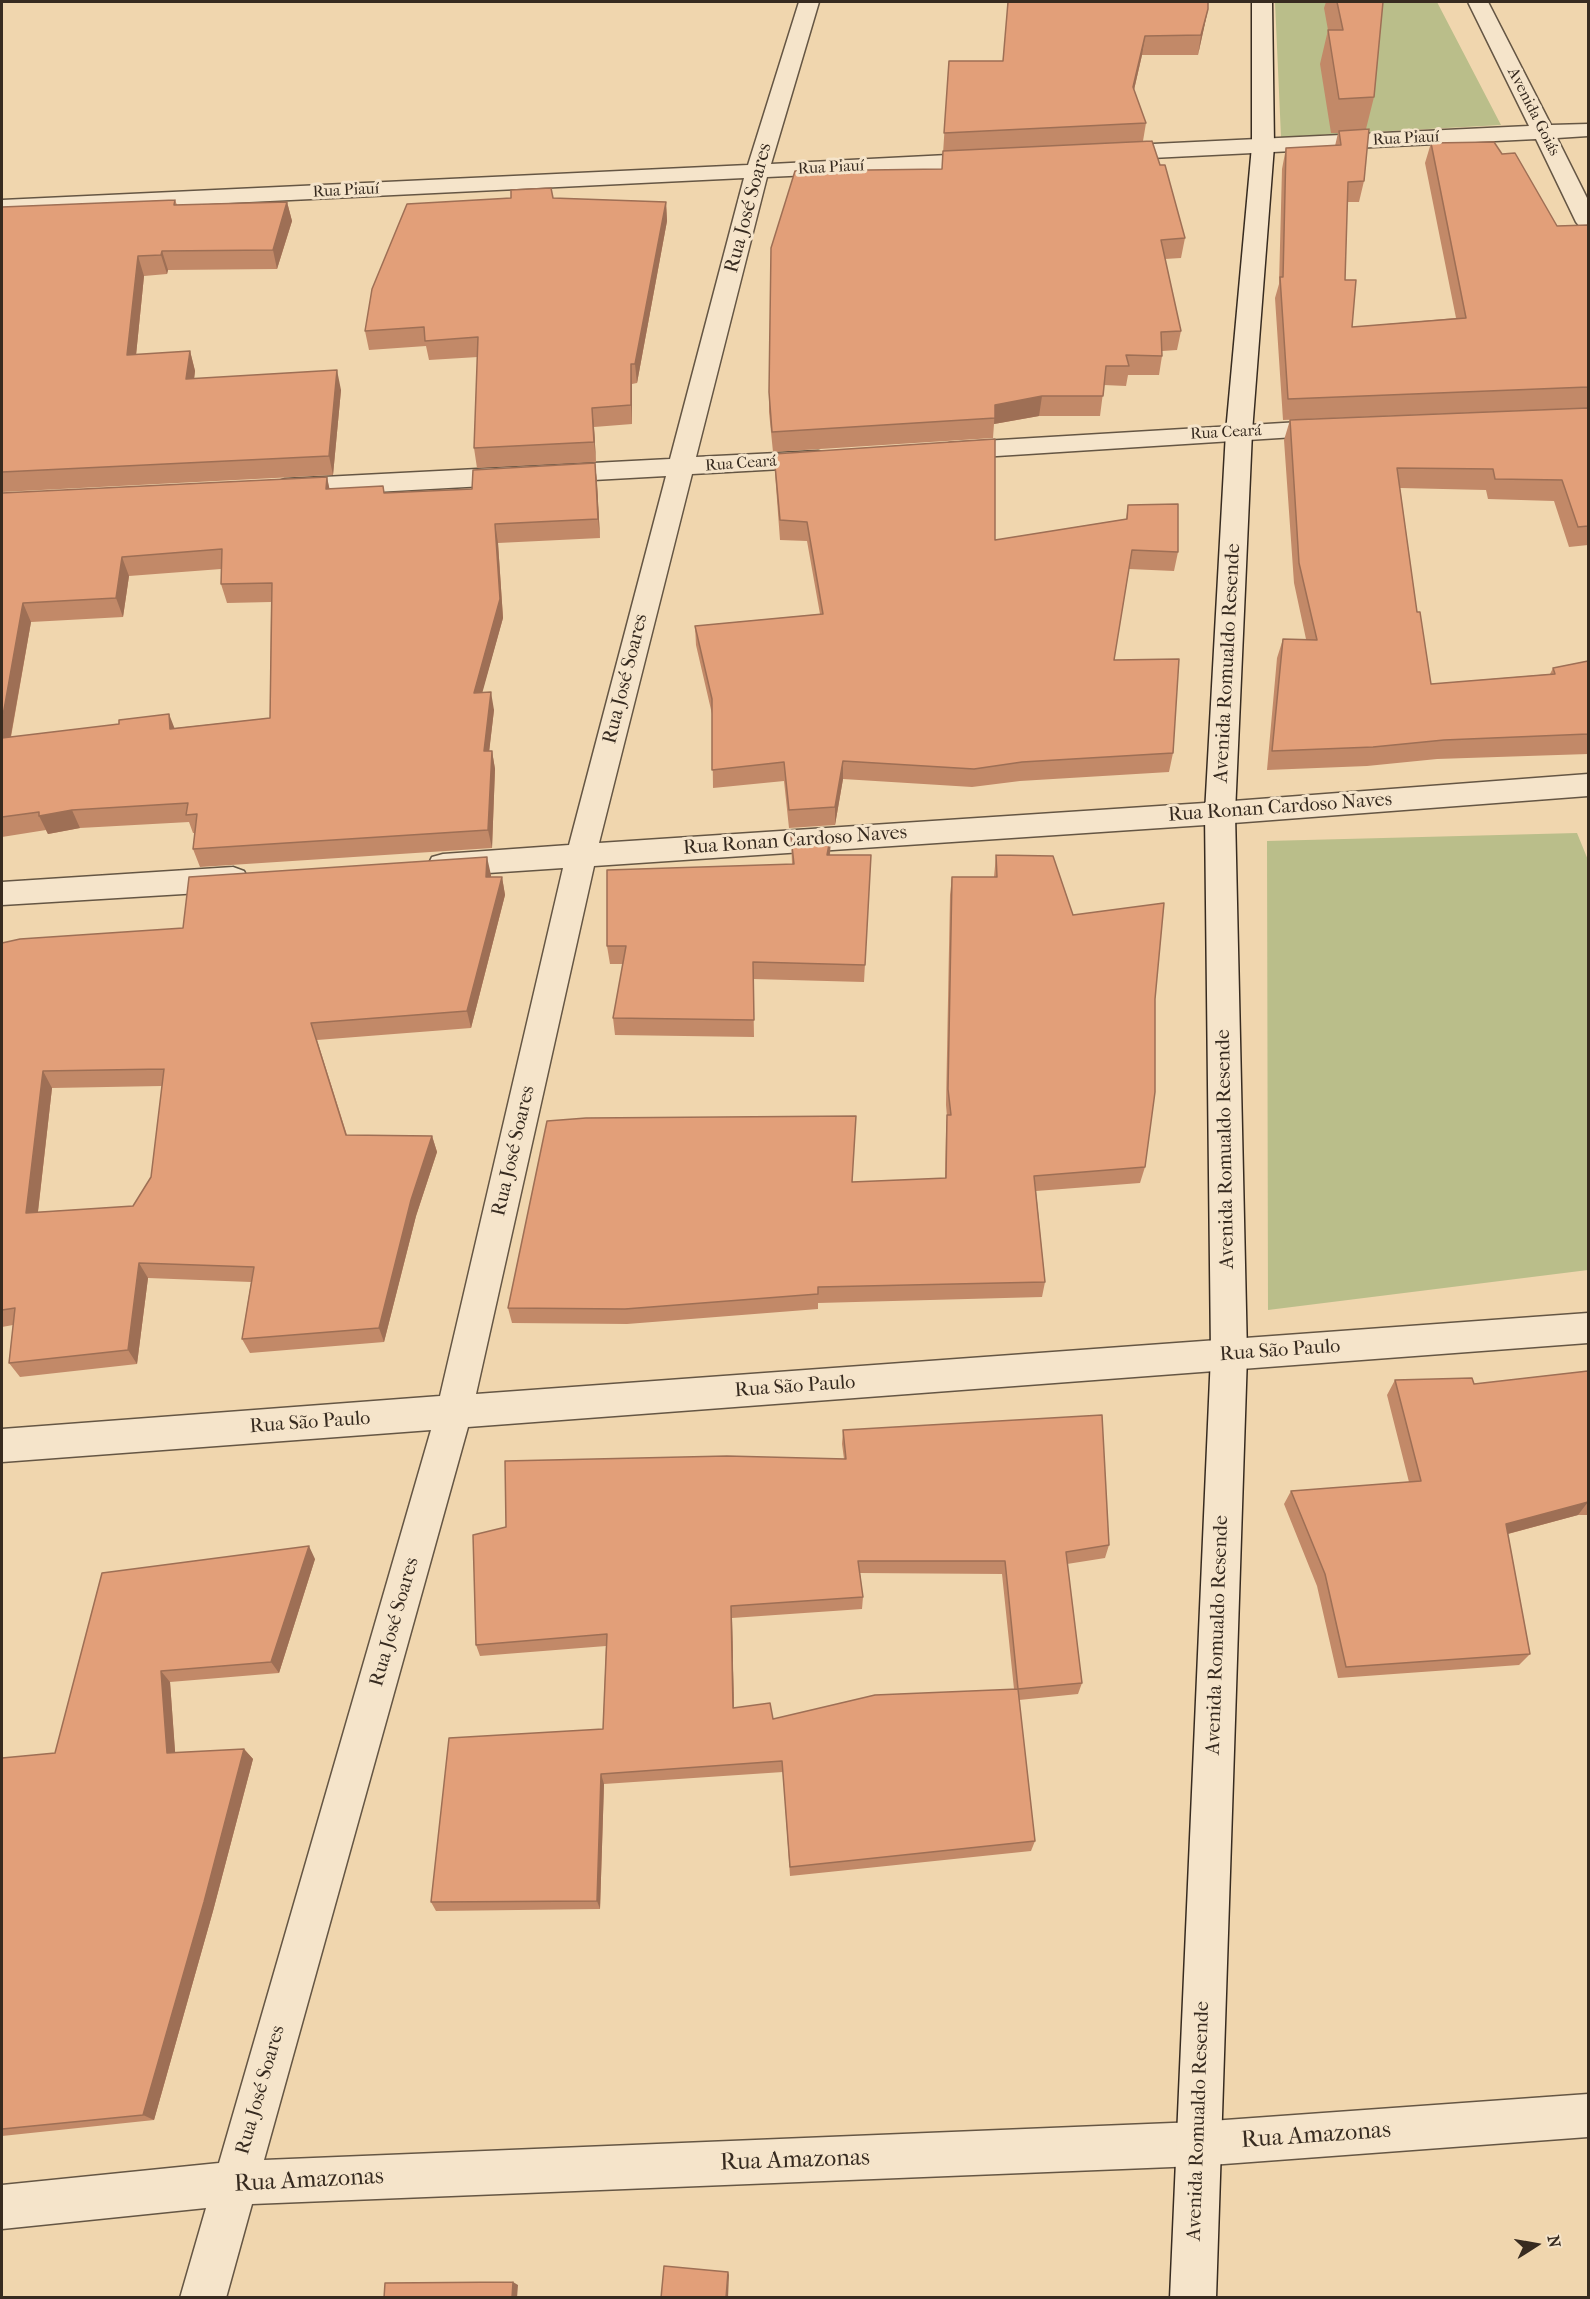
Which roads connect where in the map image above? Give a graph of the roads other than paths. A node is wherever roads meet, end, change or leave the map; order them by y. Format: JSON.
{"nodes":[{"id":1,"x":809,"y":2,"type":"edge"},
{"id":2,"x":1262,"y":2,"type":"edge"},
{"id":3,"x":1478,"y":2,"type":"edge"},
{"id":4,"x":1588,"y":130,"type":"edge"},
{"id":5,"x":1542,"y":132,"type":"junction"},
{"id":6,"x":1263,"y":146,"type":"junction"},
{"id":7,"x":1086,"y":155,"type":"edge"},
{"id":8,"x":1004,"y":159,"type":"edge"},
{"id":9,"x":757,"y":172,"type":"junction"},
{"id":10,"x":2,"y":207,"type":"edge"},
{"id":11,"x":1588,"y":222,"type":"edge"},
{"id":12,"x":1356,"y":427,"type":"edge"},
{"id":13,"x":1239,"y":432,"type":"junction"},
{"id":14,"x":930,"y":452,"type":"edge"},
{"id":15,"x":847,"y":457,"type":"edge"},
{"id":16,"x":680,"y":468,"type":"junction"},
{"id":17,"x":264,"y":489,"type":"edge"},
{"id":18,"x":1588,"y":785,"type":"edge"},
{"id":19,"x":1220,"y":813,"type":"junction"},
{"id":20,"x":581,"y":856,"type":"junction"},
{"id":21,"x":415,"y":867,"type":"edge"},
{"id":22,"x":262,"y":877,"type":"edge"},
{"id":23,"x":2,"y":894,"type":"edge"},
{"id":24,"x":1588,"y":1328,"type":"edge"},
{"id":25,"x":1229,"y":1355,"type":"junction"},
{"id":26,"x":454,"y":1412,"type":"junction"},
{"id":27,"x":2,"y":1445,"type":"edge"},
{"id":28,"x":1588,"y":2116,"type":"edge"},
{"id":29,"x":1197,"y":2144,"type":"junction"},
{"id":30,"x":235,"y":2183,"type":"junction"},
{"id":31,"x":2,"y":2206,"type":"edge"},
{"id":32,"x":203,"y":2298,"type":"edge"},
{"id":33,"x":1193,"y":2298,"type":"edge"}],
"edges":[{"from":1,"to":9,"type":"street","name":"Rua José Soares"},
{"from":2,"to":6,"type":"street","name":"Avenida Romualdo Resende"},
{"from":3,"to":5,"type":"street","name":"Avenida Goiás"},
{"from":4,"to":5,"type":"street","name":"Rua Piauí"},
{"from":5,"to":6,"type":"street","name":"Rua Piauí"},
{"from":5,"to":11,"type":"street","name":"Avenida Goiás"},
{"from":6,"to":7,"type":"street","name":"Rua Piauí"},
{"from":6,"to":13,"type":"street","name":"Avenida Romualdo Resende"},
{"from":8,"to":9,"type":"street","name":"Rua Piauí"},
{"from":9,"to":10,"type":"street","name":"Rua Piauí"},
{"from":9,"to":16,"type":"street","name":"Rua José Soares"},
{"from":12,"to":13,"type":"street","name":"Rua Ceará"},
{"from":13,"to":14,"type":"street","name":"Rua Ceará"},
{"from":13,"to":19,"type":"street","name":"Avenida Romualdo Resende"},
{"from":15,"to":16,"type":"street","name":"Rua Ceará"},
{"from":16,"to":17,"type":"street","name":"Rua Ceará"},
{"from":16,"to":20,"type":"street","name":"Rua José Soares"},
{"from":18,"to":19,"type":"street","name":"Rua Ronan Cardoso Naves"},
{"from":19,"to":20,"type":"street","name":"Rua Ronan Cardoso Naves"},
{"from":19,"to":25,"type":"street","name":"Avenida Romualdo Resende"},
{"from":20,"to":21,"type":"street","name":"Rua Ronan Cardoso Naves"},
{"from":20,"to":26,"type":"street","name":"Rua José Soares"},
{"from":22,"to":23,"type":"street"},
{"from":24,"to":25,"type":"street","name":"Rua São Paulo"},
{"from":25,"to":26,"type":"street","name":"Rua São Paulo"},
{"from":25,"to":29,"type":"street","name":"Avenida Romualdo Resende"},
{"from":26,"to":27,"type":"street","name":"Rua São Paulo"},
{"from":26,"to":30,"type":"street","name":"Rua José Soares"},
{"from":28,"to":29,"type":"street","name":"Rua Amazonas"},
{"from":29,"to":30,"type":"street","name":"Rua Amazonas"},
{"from":29,"to":33,"type":"street","name":"Avenida Romualdo Resende"},
{"from":30,"to":31,"type":"street","name":"Rua Amazonas"},
{"from":30,"to":32,"type":"street","name":"Rua José Soares"}]}
